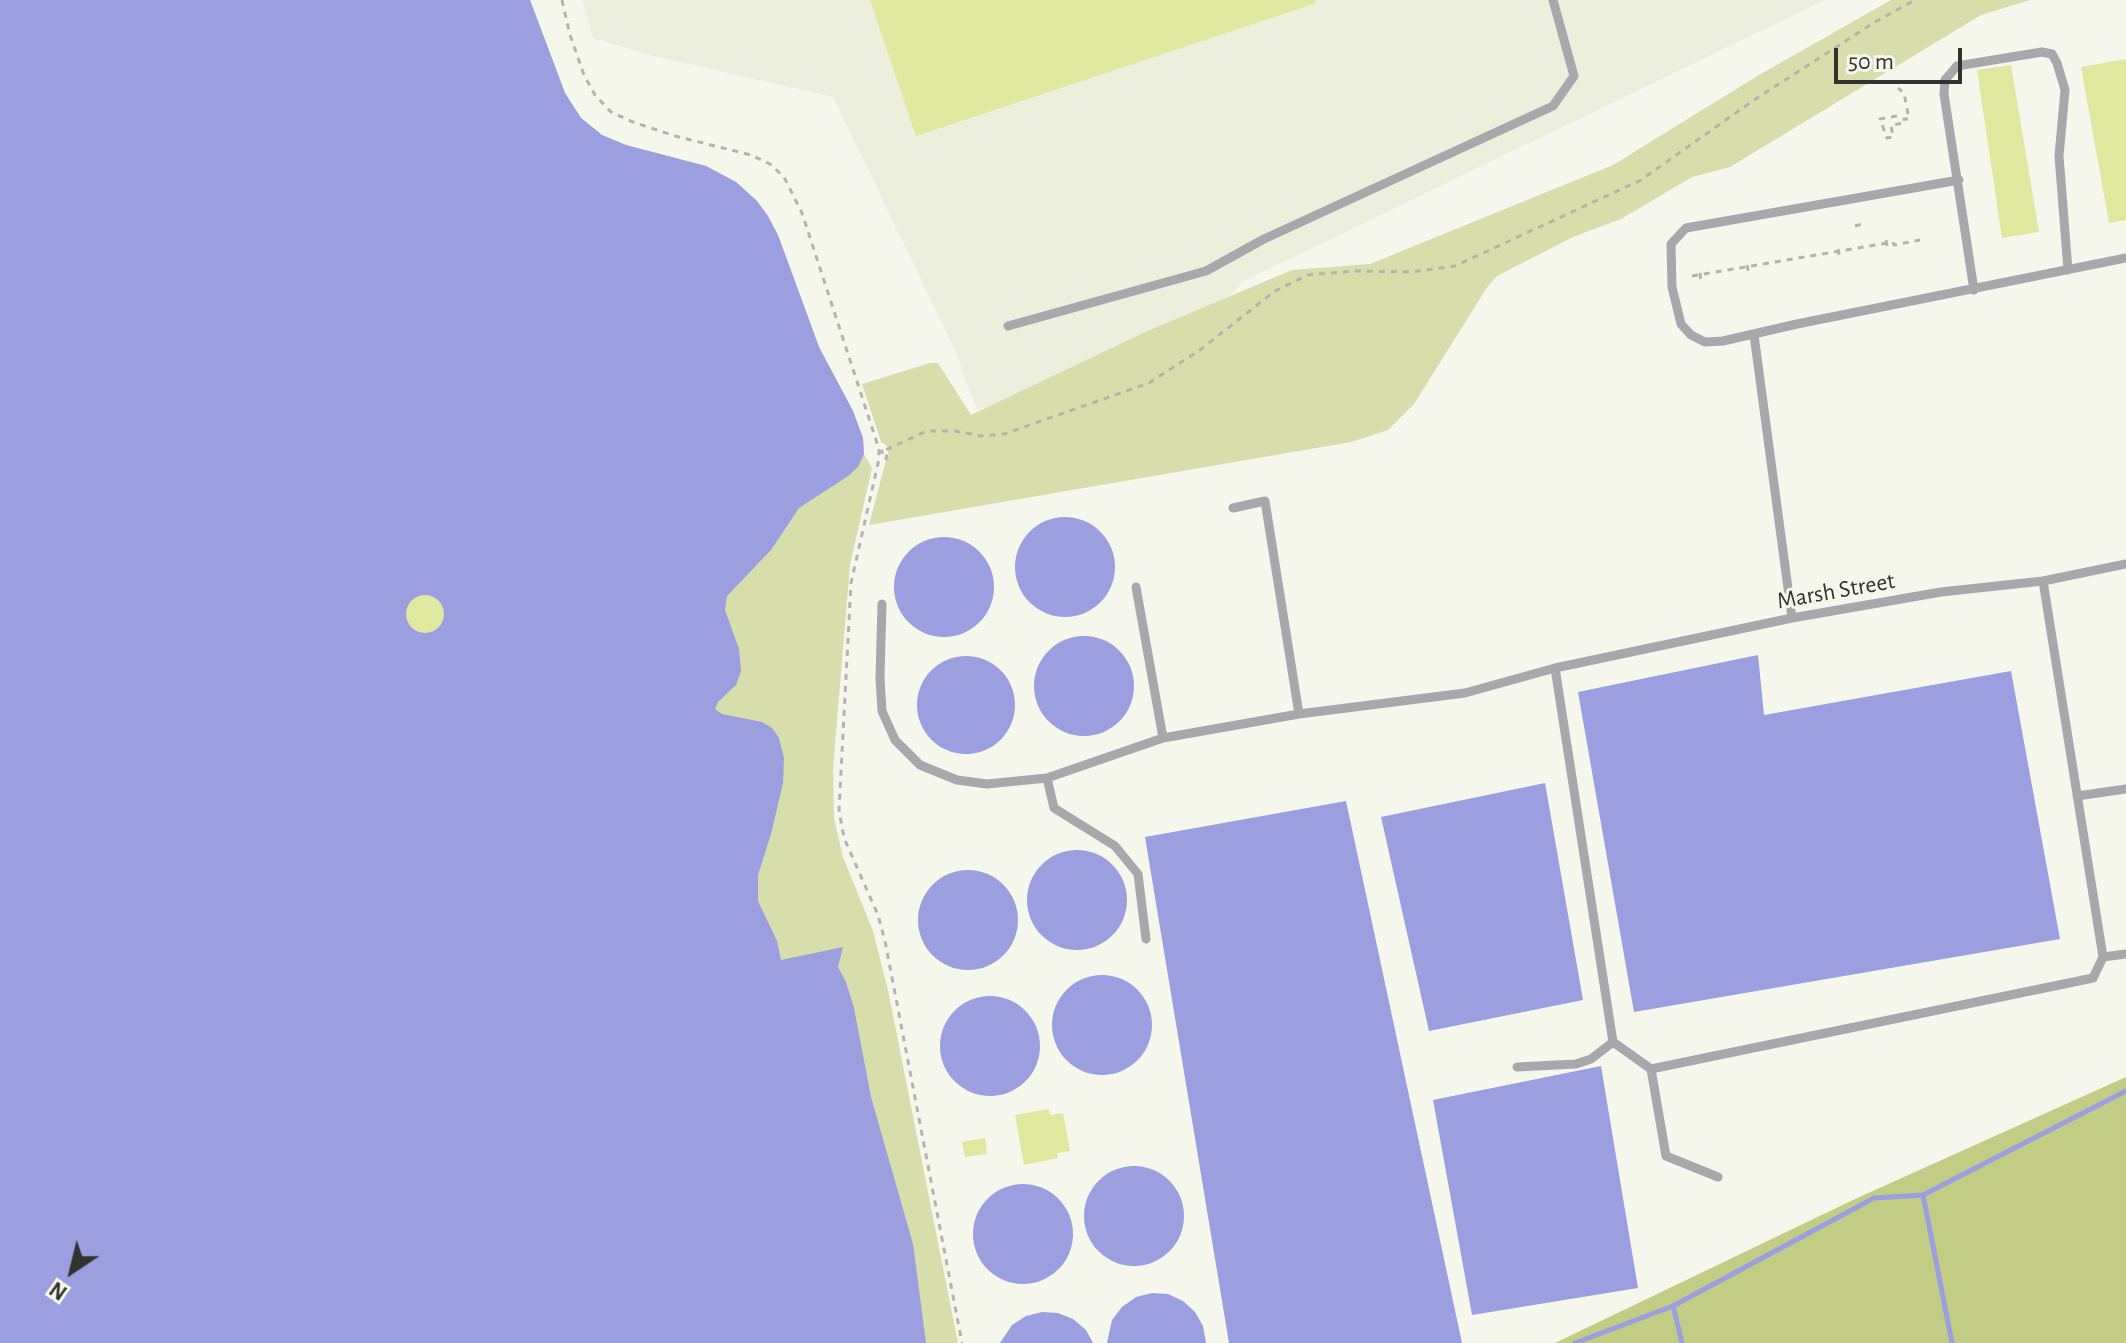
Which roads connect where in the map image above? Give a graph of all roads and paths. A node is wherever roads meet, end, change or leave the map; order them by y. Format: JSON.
{"nodes":[{"id":1,"x":562,"y":0,"type":"edge"},
{"id":2,"x":1553,"y":0,"type":"edge"},
{"id":3,"x":1915,"y":0,"type":"edge"},
{"id":4,"x":1898,"y":88,"type":"dead end"},
{"id":5,"x":1897,"y":116,"type":"dead end"},
{"id":6,"x":1959,"y":180,"type":"junction"},
{"id":7,"x":1863,"y":224,"type":"dead end"},
{"id":8,"x":1855,"y":226,"type":"dead end"},
{"id":9,"x":1920,"y":240,"type":"dead end"},
{"id":10,"x":1886,"y":241,"type":"junction"},
{"id":11,"x":1838,"y":250,"type":"junction"},
{"id":12,"x":1888,"y":251,"type":"dead end"},
{"id":13,"x":2126,"y":258,"type":"edge"},
{"id":14,"x":1840,"y":259,"type":"dead end"},
{"id":15,"x":1747,"y":266,"type":"junction"},
{"id":16,"x":2068,"y":270,"type":"junction"},
{"id":17,"x":1700,"y":274,"type":"junction"},
{"id":18,"x":1749,"y":275,"type":"dead end"},
{"id":19,"x":1692,"y":276,"type":"dead end"},
{"id":20,"x":1701,"y":283,"type":"dead end"},
{"id":21,"x":1974,"y":290,"type":"junction"},
{"id":22,"x":1008,"y":326,"type":"dead end"},
{"id":23,"x":1754,"y":335,"type":"junction"},
{"id":24,"x":879,"y":452,"type":"junction"},
{"id":25,"x":1233,"y":508,"type":"dead end"},
{"id":26,"x":2126,"y":564,"type":"edge"},
{"id":27,"x":2043,"y":581,"type":"junction"},
{"id":28,"x":1136,"y":587,"type":"dead end"},
{"id":29,"x":882,"y":604,"type":"dead end"},
{"id":30,"x":1792,"y":618,"type":"junction"},
{"id":31,"x":1555,"y":668,"type":"junction"},
{"id":32,"x":1299,"y":714,"type":"junction"},
{"id":33,"x":1163,"y":738,"type":"junction"},
{"id":34,"x":1047,"y":778,"type":"junction"},
{"id":35,"x":2126,"y":789,"type":"edge"},
{"id":36,"x":2077,"y":796,"type":"junction"},
{"id":37,"x":1146,"y":939,"type":"dead end"},
{"id":38,"x":2126,"y":954,"type":"edge"},
{"id":39,"x":2103,"y":957,"type":"junction"},
{"id":40,"x":1613,"y":1042,"type":"junction"},
{"id":41,"x":1517,"y":1067,"type":"dead end"},
{"id":42,"x":1651,"y":1069,"type":"junction"},
{"id":43,"x":1718,"y":1177,"type":"dead end"},
{"id":44,"x":962,"y":1343,"type":"edge"}],
"edges":[{"from":1,"to":24,"type":"path"},
{"from":2,"to":22,"type":"lane"},
{"from":3,"to":24,"type":"path"},
{"from":4,"to":5,"type":"path"},
{"from":6,"to":16,"type":"lane"},
{"from":6,"to":21,"type":"lane"},
{"from":6,"to":23,"type":"lane"},
{"from":7,"to":8,"type":"path"},
{"from":9,"to":10,"type":"path"},
{"from":10,"to":11,"type":"path"},
{"from":10,"to":12,"type":"path"},
{"from":11,"to":14,"type":"path"},
{"from":11,"to":15,"type":"path"},
{"from":13,"to":16,"type":"lane"},
{"from":15,"to":17,"type":"path"},
{"from":15,"to":18,"type":"path"},
{"from":16,"to":21,"type":"lane"},
{"from":17,"to":19,"type":"path"},
{"from":17,"to":20,"type":"path"},
{"from":21,"to":23,"type":"lane"},
{"from":23,"to":30,"type":"lane"},
{"from":24,"to":44,"type":"path"},
{"from":25,"to":32,"type":"lane"},
{"from":26,"to":27,"type":"lane","name":"Marsh Street"},
{"from":27,"to":30,"type":"lane","name":"Marsh Street"},
{"from":27,"to":36,"type":"lane"},
{"from":28,"to":33,"type":"lane"},
{"from":29,"to":34,"type":"lane","name":"Marsh Street"},
{"from":30,"to":31,"type":"lane","name":"Marsh Street"},
{"from":31,"to":32,"type":"lane","name":"Marsh Street"},
{"from":31,"to":40,"type":"lane"},
{"from":32,"to":33,"type":"lane","name":"Marsh Street"},
{"from":33,"to":34,"type":"lane","name":"Marsh Street"},
{"from":34,"to":37,"type":"lane"},
{"from":35,"to":36,"type":"lane"},
{"from":36,"to":39,"type":"lane"},
{"from":38,"to":39,"type":"lane"},
{"from":39,"to":42,"type":"lane"},
{"from":40,"to":41,"type":"lane"},
{"from":40,"to":42,"type":"lane"},
{"from":42,"to":43,"type":"lane"}]}
